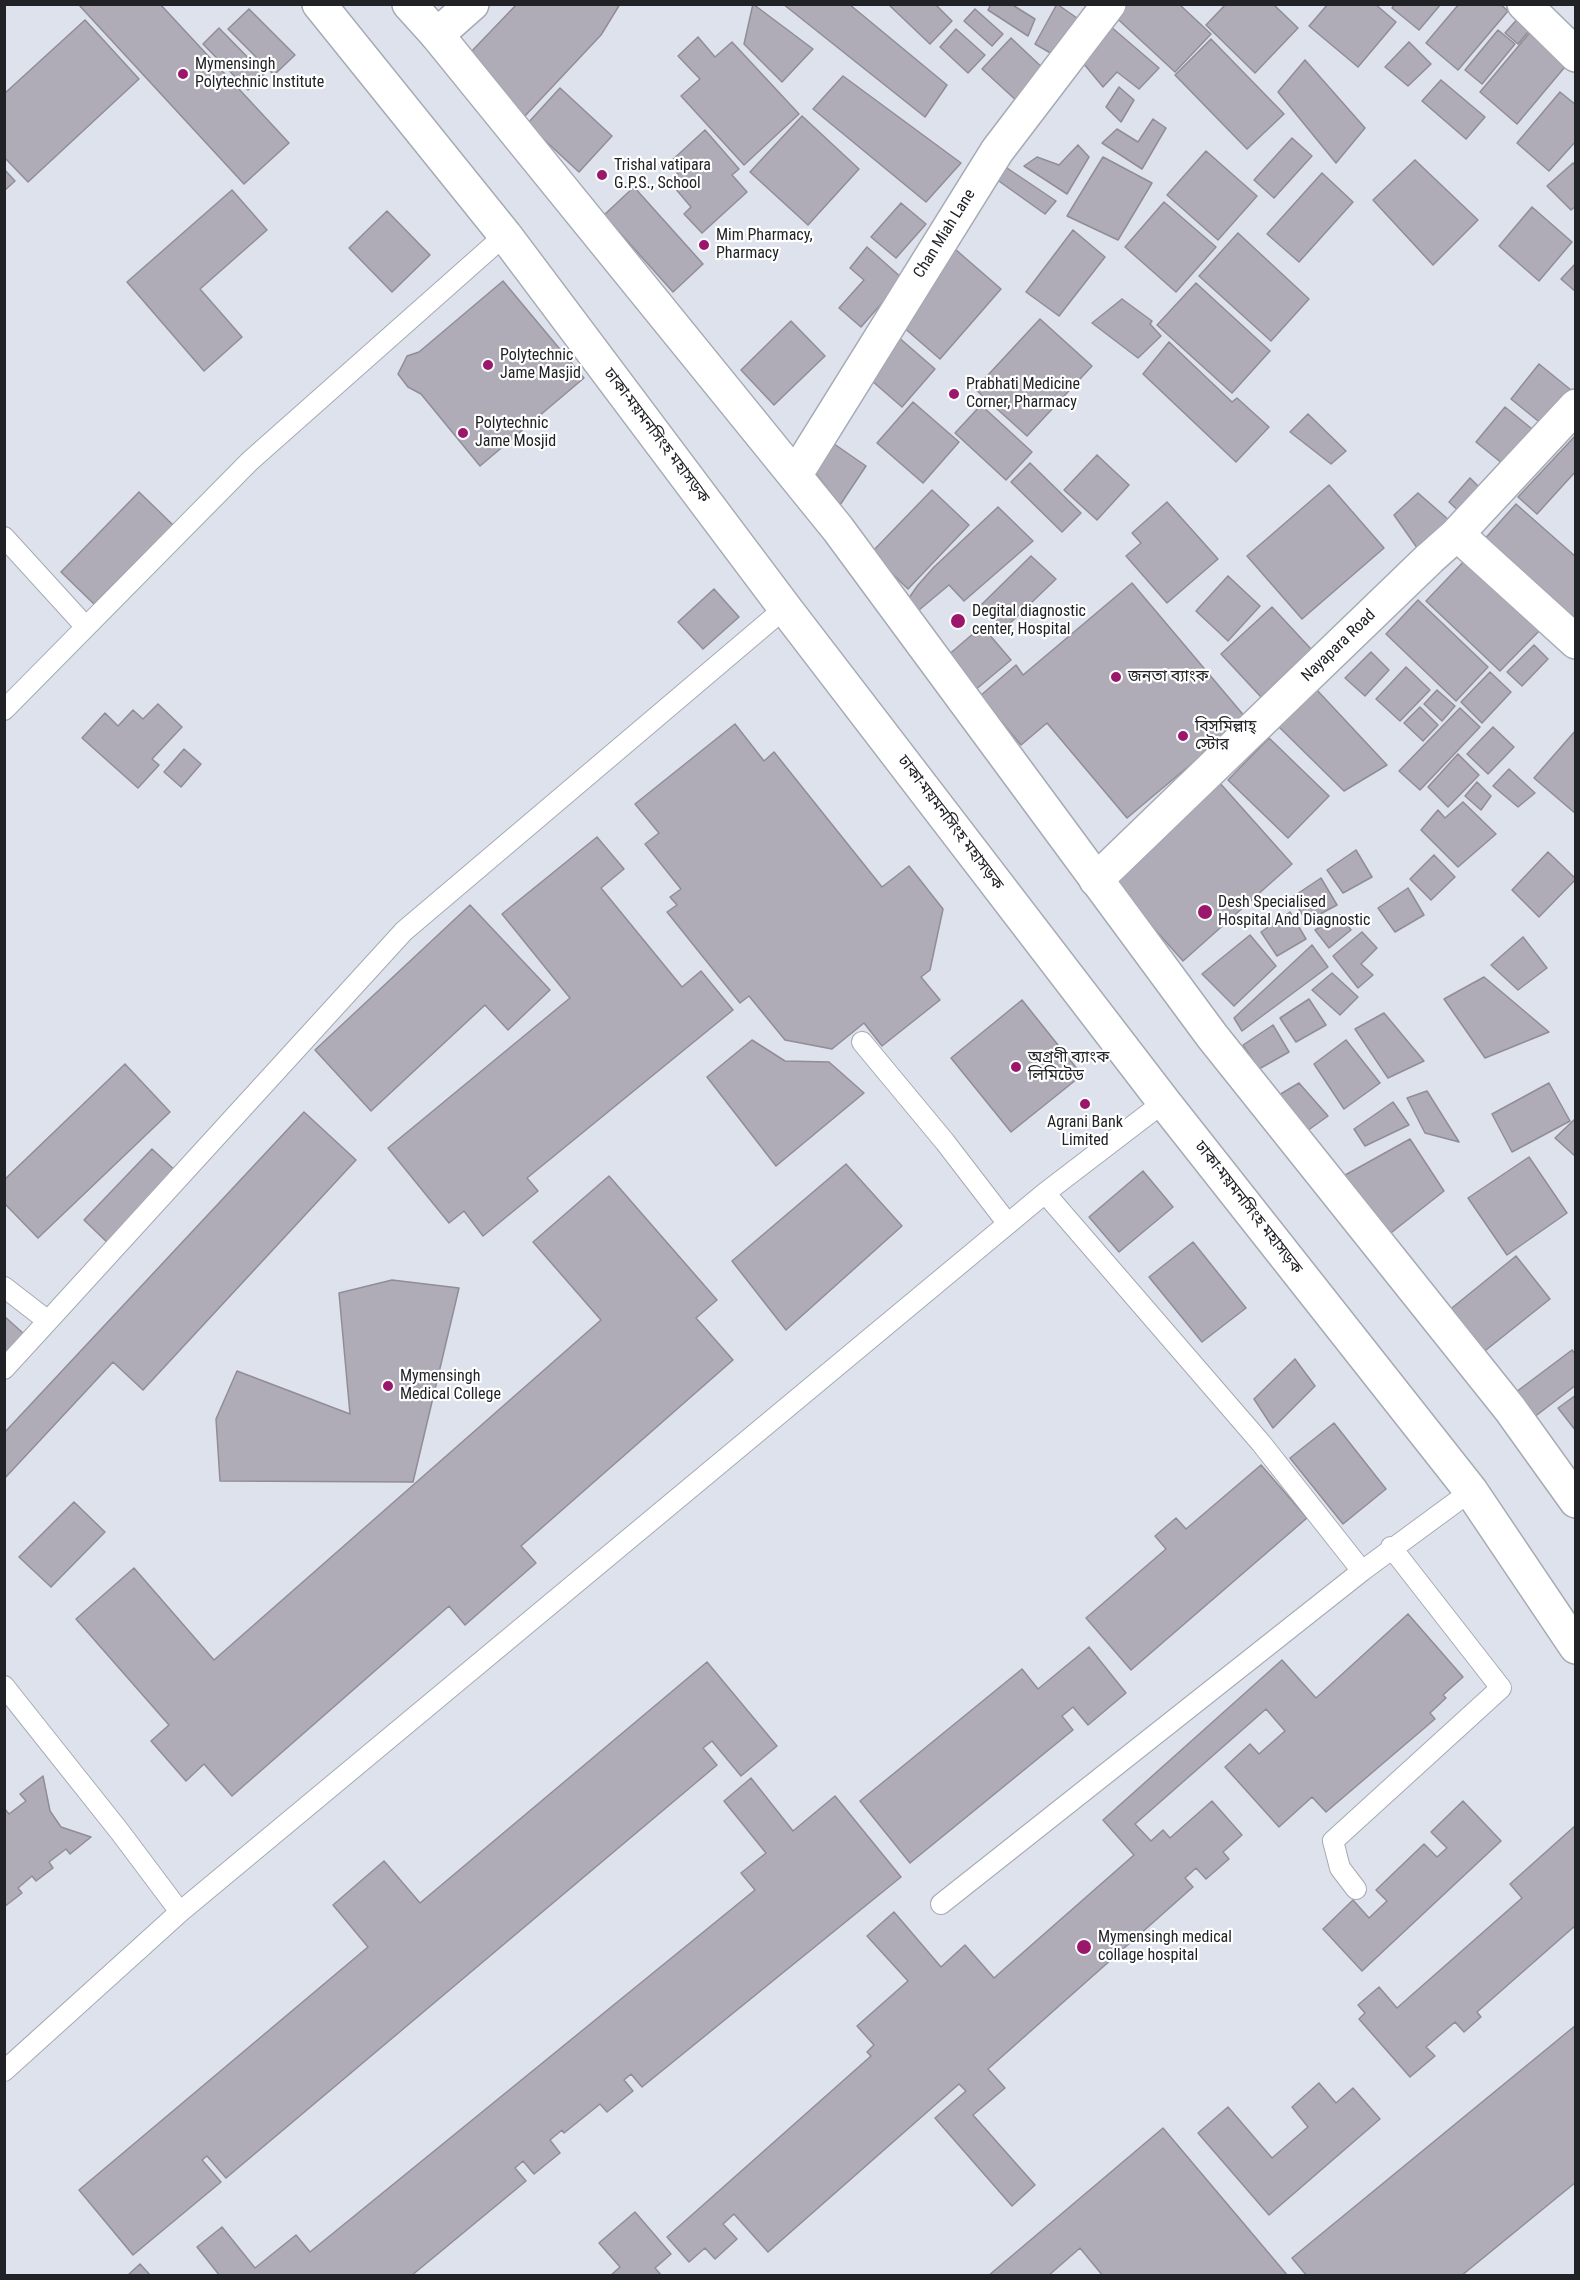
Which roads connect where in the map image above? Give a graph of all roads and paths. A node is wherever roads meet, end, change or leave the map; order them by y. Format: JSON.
{"nodes":[{"id":1,"x":319,"y":4,"type":"edge"},
{"id":2,"x":409,"y":4,"type":"edge"},
{"id":3,"x":472,"y":4,"type":"edge"},
{"id":4,"x":1109,"y":4,"type":"edge"},
{"id":5,"x":1524,"y":4,"type":"edge"},
{"id":6,"x":437,"y":35,"type":"junction"},
{"id":7,"x":1575,"y":55,"type":"edge"},
{"id":8,"x":505,"y":235,"type":"junction"},
{"id":9,"x":1575,"y":406,"type":"edge"},
{"id":10,"x":796,"y":474,"type":"junction"},
{"id":11,"x":1457,"y":534,"type":"junction"},
{"id":12,"x":4,"y":537,"type":"edge"},
{"id":13,"x":785,"y":608,"type":"junction"},
{"id":14,"x":86,"y":627,"type":"junction"},
{"id":15,"x":1575,"y":642,"type":"edge"},
{"id":16,"x":4,"y":710,"type":"edge"},
{"id":17,"x":1096,"y":880,"type":"junction"},
{"id":18,"x":862,"y":1042,"type":"dead end"},
{"id":19,"x":1164,"y":1102,"type":"junction"},
{"id":20,"x":1045,"y":1193,"type":"junction"},
{"id":21,"x":1008,"y":1224,"type":"junction"},
{"id":22,"x":4,"y":1287,"type":"edge"},
{"id":23,"x":48,"y":1321,"type":"junction"},
{"id":24,"x":4,"y":1369,"type":"edge"},
{"id":25,"x":1570,"y":1481,"type":"edge"},
{"id":26,"x":1471,"y":1491,"type":"junction"},
{"id":27,"x":1391,"y":1547,"type":"junction"},
{"id":28,"x":1362,"y":1570,"type":"junction"},
{"id":29,"x":1575,"y":1647,"type":"edge"},
{"id":30,"x":4,"y":1686,"type":"edge"},
{"id":31,"x":1356,"y":1889,"type":"dead end"},
{"id":32,"x":941,"y":1904,"type":"dead end"},
{"id":33,"x":180,"y":1912,"type":"junction"},
{"id":34,"x":4,"y":2071,"type":"edge"}],
"edges":[{"from":1,"to":8,"type":"main road","name":"ঢাকা-ময়মনসিংহ মহাসড়ক"},
{"from":2,"to":6,"type":"main road"},
{"from":3,"to":6,"type":"main road"},
{"from":4,"to":10,"type":"main road","name":"Chan Miah Lane"},
{"from":5,"to":7,"type":"main road"},
{"from":6,"to":10,"type":"main road"},
{"from":8,"to":13,"type":"main road","name":"ঢাকা-ময়মনসিংহ মহাসড়ক"},
{"from":8,"to":14,"type":"lane"},
{"from":9,"to":11,"type":"main road","name":"Nayapara Road"},
{"from":10,"to":17,"type":"main road"},
{"from":11,"to":15,"type":"main road"},
{"from":11,"to":17,"type":"main road","name":"Nayapara Road"},
{"from":12,"to":14,"type":"lane"},
{"from":13,"to":19,"type":"main road","name":"ঢাকা-ময়মনসিংহ মহাসড়ক"},
{"from":13,"to":23,"type":"lane"},
{"from":14,"to":16,"type":"lane"},
{"from":17,"to":25,"type":"main road"},
{"from":18,"to":21,"type":"lane"},
{"from":19,"to":20,"type":"lane"},
{"from":19,"to":26,"type":"main road","name":"ঢাকা-ময়মনসিংহ মহাসড়ক"},
{"from":20,"to":21,"type":"lane"},
{"from":20,"to":28,"type":"lane"},
{"from":21,"to":33,"type":"lane"},
{"from":22,"to":23,"type":"lane"},
{"from":23,"to":24,"type":"lane"},
{"from":26,"to":27,"type":"lane"},
{"from":26,"to":29,"type":"main road","name":"ঢাকা-ময়মনসিংহ মহাসড়ক"},
{"from":27,"to":28,"type":"lane"},
{"from":27,"to":31,"type":"lane"},
{"from":28,"to":32,"type":"lane"},
{"from":30,"to":33,"type":"lane"},
{"from":33,"to":34,"type":"lane"}]}
